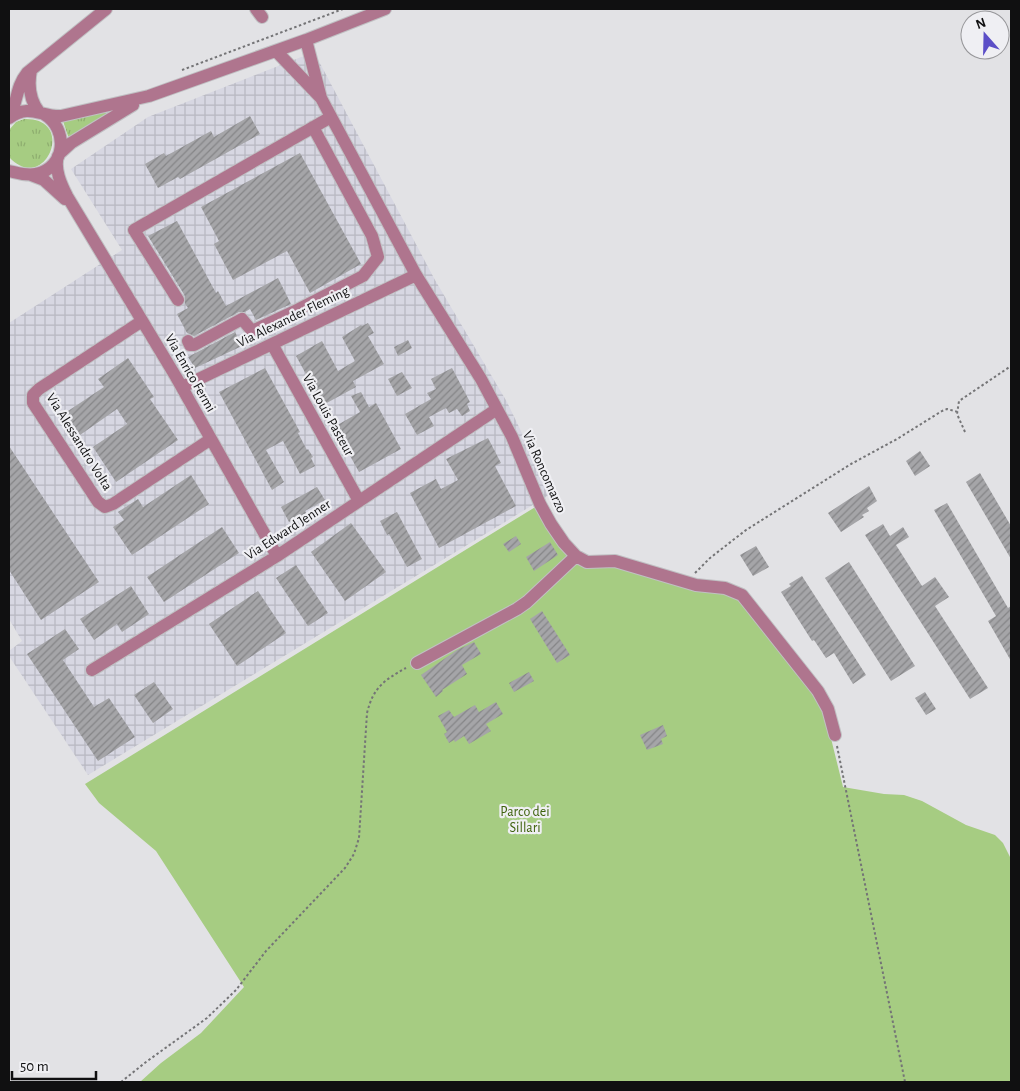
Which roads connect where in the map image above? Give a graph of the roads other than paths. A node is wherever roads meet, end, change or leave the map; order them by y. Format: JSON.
{"nodes":[{"id":1,"x":106,"y":9,"type":"edge"},
{"id":2,"x":385,"y":9,"type":"edge"},
{"id":3,"x":306,"y":40,"type":"junction"},
{"id":4,"x":276,"y":51,"type":"junction"},
{"id":5,"x":32,"y":69,"type":"junction"},
{"id":6,"x":149,"y":96,"type":"junction"},
{"id":7,"x":321,"y":98,"type":"junction"},
{"id":8,"x":41,"y":113,"type":"junction"},
{"id":9,"x":9,"y":117,"type":"edge"},
{"id":10,"x":331,"y":117,"type":"junction"},
{"id":11,"x":313,"y":127,"type":"junction"},
{"id":12,"x":59,"y":155,"type":"junction"},
{"id":13,"x":16,"y":172,"type":"edge"},
{"id":14,"x":74,"y":208,"type":"junction"},
{"id":15,"x":416,"y":275,"type":"junction"},
{"id":16,"x":178,"y":300,"type":"dead end"},
{"id":17,"x":142,"y":321,"type":"junction"},
{"id":18,"x":188,"y":341,"type":"dead end"},
{"id":19,"x":272,"y":344,"type":"junction"},
{"id":20,"x":182,"y":387,"type":"junction"},
{"id":21,"x":497,"y":409,"type":"junction"},
{"id":22,"x":211,"y":439,"type":"junction"},
{"id":23,"x":359,"y":501,"type":"junction"},
{"id":24,"x":277,"y":556,"type":"junction"},
{"id":25,"x":576,"y":556,"type":"junction"},
{"id":26,"x":417,"y":663,"type":"road end"},
{"id":27,"x":92,"y":670,"type":"dead end"},
{"id":28,"x":835,"y":735,"type":"road end"}],
"edges":[{"from":1,"to":5,"type":"street"},
{"from":2,"to":3,"type":"street"},
{"from":3,"to":4,"type":"street"},
{"from":3,"to":7,"type":"street","name":"Via Roncomarzo"},
{"from":4,"to":6,"type":"street"},
{"from":4,"to":7,"type":"street","name":"Via Roncomarzo"},
{"from":5,"to":8,"type":"street","name":"Via Enrico Fermi"},
{"from":5,"to":9,"type":"street"},
{"from":6,"to":8,"type":"street"},
{"from":6,"to":12,"type":"street"},
{"from":7,"to":10,"type":"street","name":"Via Roncomarzo"},
{"from":8,"to":9,"type":"street"},
{"from":8,"to":12,"type":"street","name":"Via Enrico Fermi"},
{"from":10,"to":11,"type":"street"},
{"from":10,"to":15,"type":"street","name":"Via Roncomarzo"},
{"from":11,"to":16,"type":"street"},
{"from":11,"to":18,"type":"street"},
{"from":12,"to":13,"type":"street"},
{"from":12,"to":14,"type":"street","name":"Via Enrico Fermi"},
{"from":13,"to":14,"type":"street","name":"Via Enrico Fermi"},
{"from":14,"to":17,"type":"street","name":"Via Enrico Fermi"},
{"from":15,"to":19,"type":"street","name":"Via Alexander Fleming"},
{"from":15,"to":21,"type":"street","name":"Via Roncomarzo"},
{"from":17,"to":20,"type":"street","name":"Via Enrico Fermi"},
{"from":17,"to":22,"type":"street","name":"Via Alessandro Volta"},
{"from":19,"to":20,"type":"street","name":"Via Alexander Fleming"},
{"from":19,"to":23,"type":"street","name":"Via Louis Pasteur"},
{"from":20,"to":22,"type":"street","name":"Via Enrico Fermi"},
{"from":21,"to":23,"type":"street","name":"Via Edward Jenner"},
{"from":21,"to":25,"type":"street","name":"Via Roncomarzo"},
{"from":22,"to":24,"type":"street","name":"Via Enrico Fermi"},
{"from":23,"to":24,"type":"street","name":"Via Edward Jenner"},
{"from":24,"to":27,"type":"street","name":"Via Edward Jenner"},
{"from":25,"to":26,"type":"street"},
{"from":25,"to":28,"type":"street"}]}
